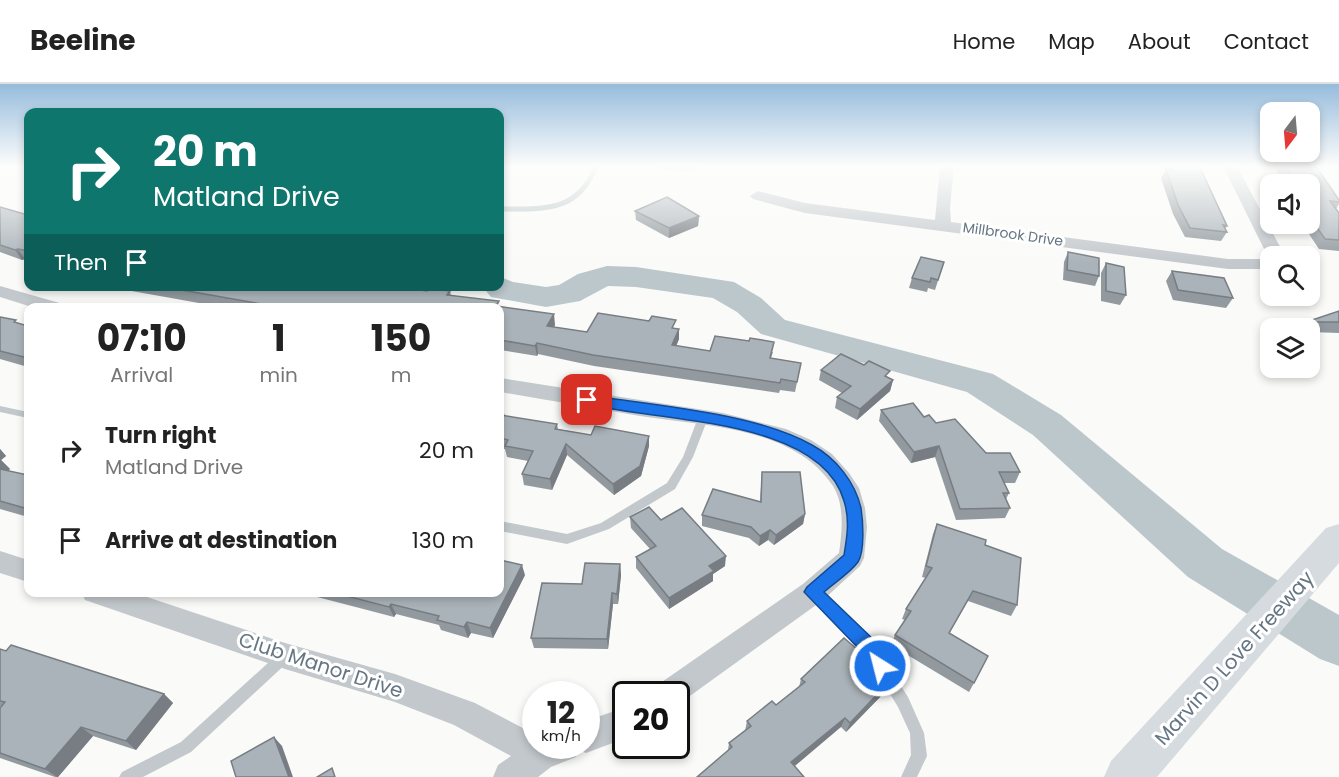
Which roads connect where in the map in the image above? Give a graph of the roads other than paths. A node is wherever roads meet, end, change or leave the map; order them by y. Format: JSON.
{"nodes":[{"id":1,"x":767,"y":198,"type":"edge"},
{"id":2,"x":943,"y":198,"type":"edge"},
{"id":3,"x":1244,"y":198,"type":"edge"},
{"id":4,"x":943,"y":224,"type":"junction"},
{"id":5,"x":1265,"y":246,"type":"edge"},
{"id":6,"x":1260,"y":263,"type":"edge"},
{"id":7,"x":0,"y":291,"type":"edge"},
{"id":8,"x":40,"y":303,"type":"edge"},
{"id":9,"x":504,"y":386,"type":"edge"},
{"id":10,"x":0,"y":409,"type":"edge"},
{"id":11,"x":24,"y":414,"type":"edge"},
{"id":12,"x":703,"y":418,"type":"junction"},
{"id":13,"x":504,"y":527,"type":"edge"},
{"id":14,"x":1332,"y":547,"type":"edge"},
{"id":15,"x":0,"y":562,"type":"edge"},
{"id":16,"x":24,"y":570,"type":"edge"},
{"id":17,"x":813,"y":592,"type":"junction"},
{"id":18,"x":109,"y":597,"type":"edge"},
{"id":19,"x":285,"y":656,"type":"junction"},
{"id":20,"x":688,"y":681,"type":"edge"},
{"id":21,"x":522,"y":737,"type":"edge"},
{"id":22,"x":539,"y":759,"type":"edge"},
{"id":23,"x":127,"y":777,"type":"edge"},
{"id":24,"x":510,"y":777,"type":"edge"},
{"id":25,"x":909,"y":777,"type":"edge"},
{"id":26,"x":1128,"y":777,"type":"edge"}],
"edges":[{"from":1,"to":4,"type":"street","name":"Millbrook Drive"},
{"from":2,"to":4,"type":"street"},
{"from":3,"to":5,"type":"street"},
{"from":4,"to":6,"type":"street","name":"Millbrook Drive"},
{"from":7,"to":8,"type":"street"},
{"from":9,"to":12,"type":"street"},
{"from":10,"to":11,"type":"lane"},
{"from":12,"to":13,"type":"lane"},
{"from":12,"to":17,"type":"street"},
{"from":14,"to":26,"type":"main road","name":"Marvin D Love Freeway"},
{"from":15,"to":16,"type":"street"},
{"from":17,"to":20,"type":"street"},
{"from":17,"to":25,"type":"lane"},
{"from":18,"to":19,"type":"street","name":"Club Manor Drive"},
{"from":19,"to":21,"type":"street","name":"Club Manor Drive"},
{"from":19,"to":23,"type":"lane"},
{"from":22,"to":24,"type":"street"}]}
